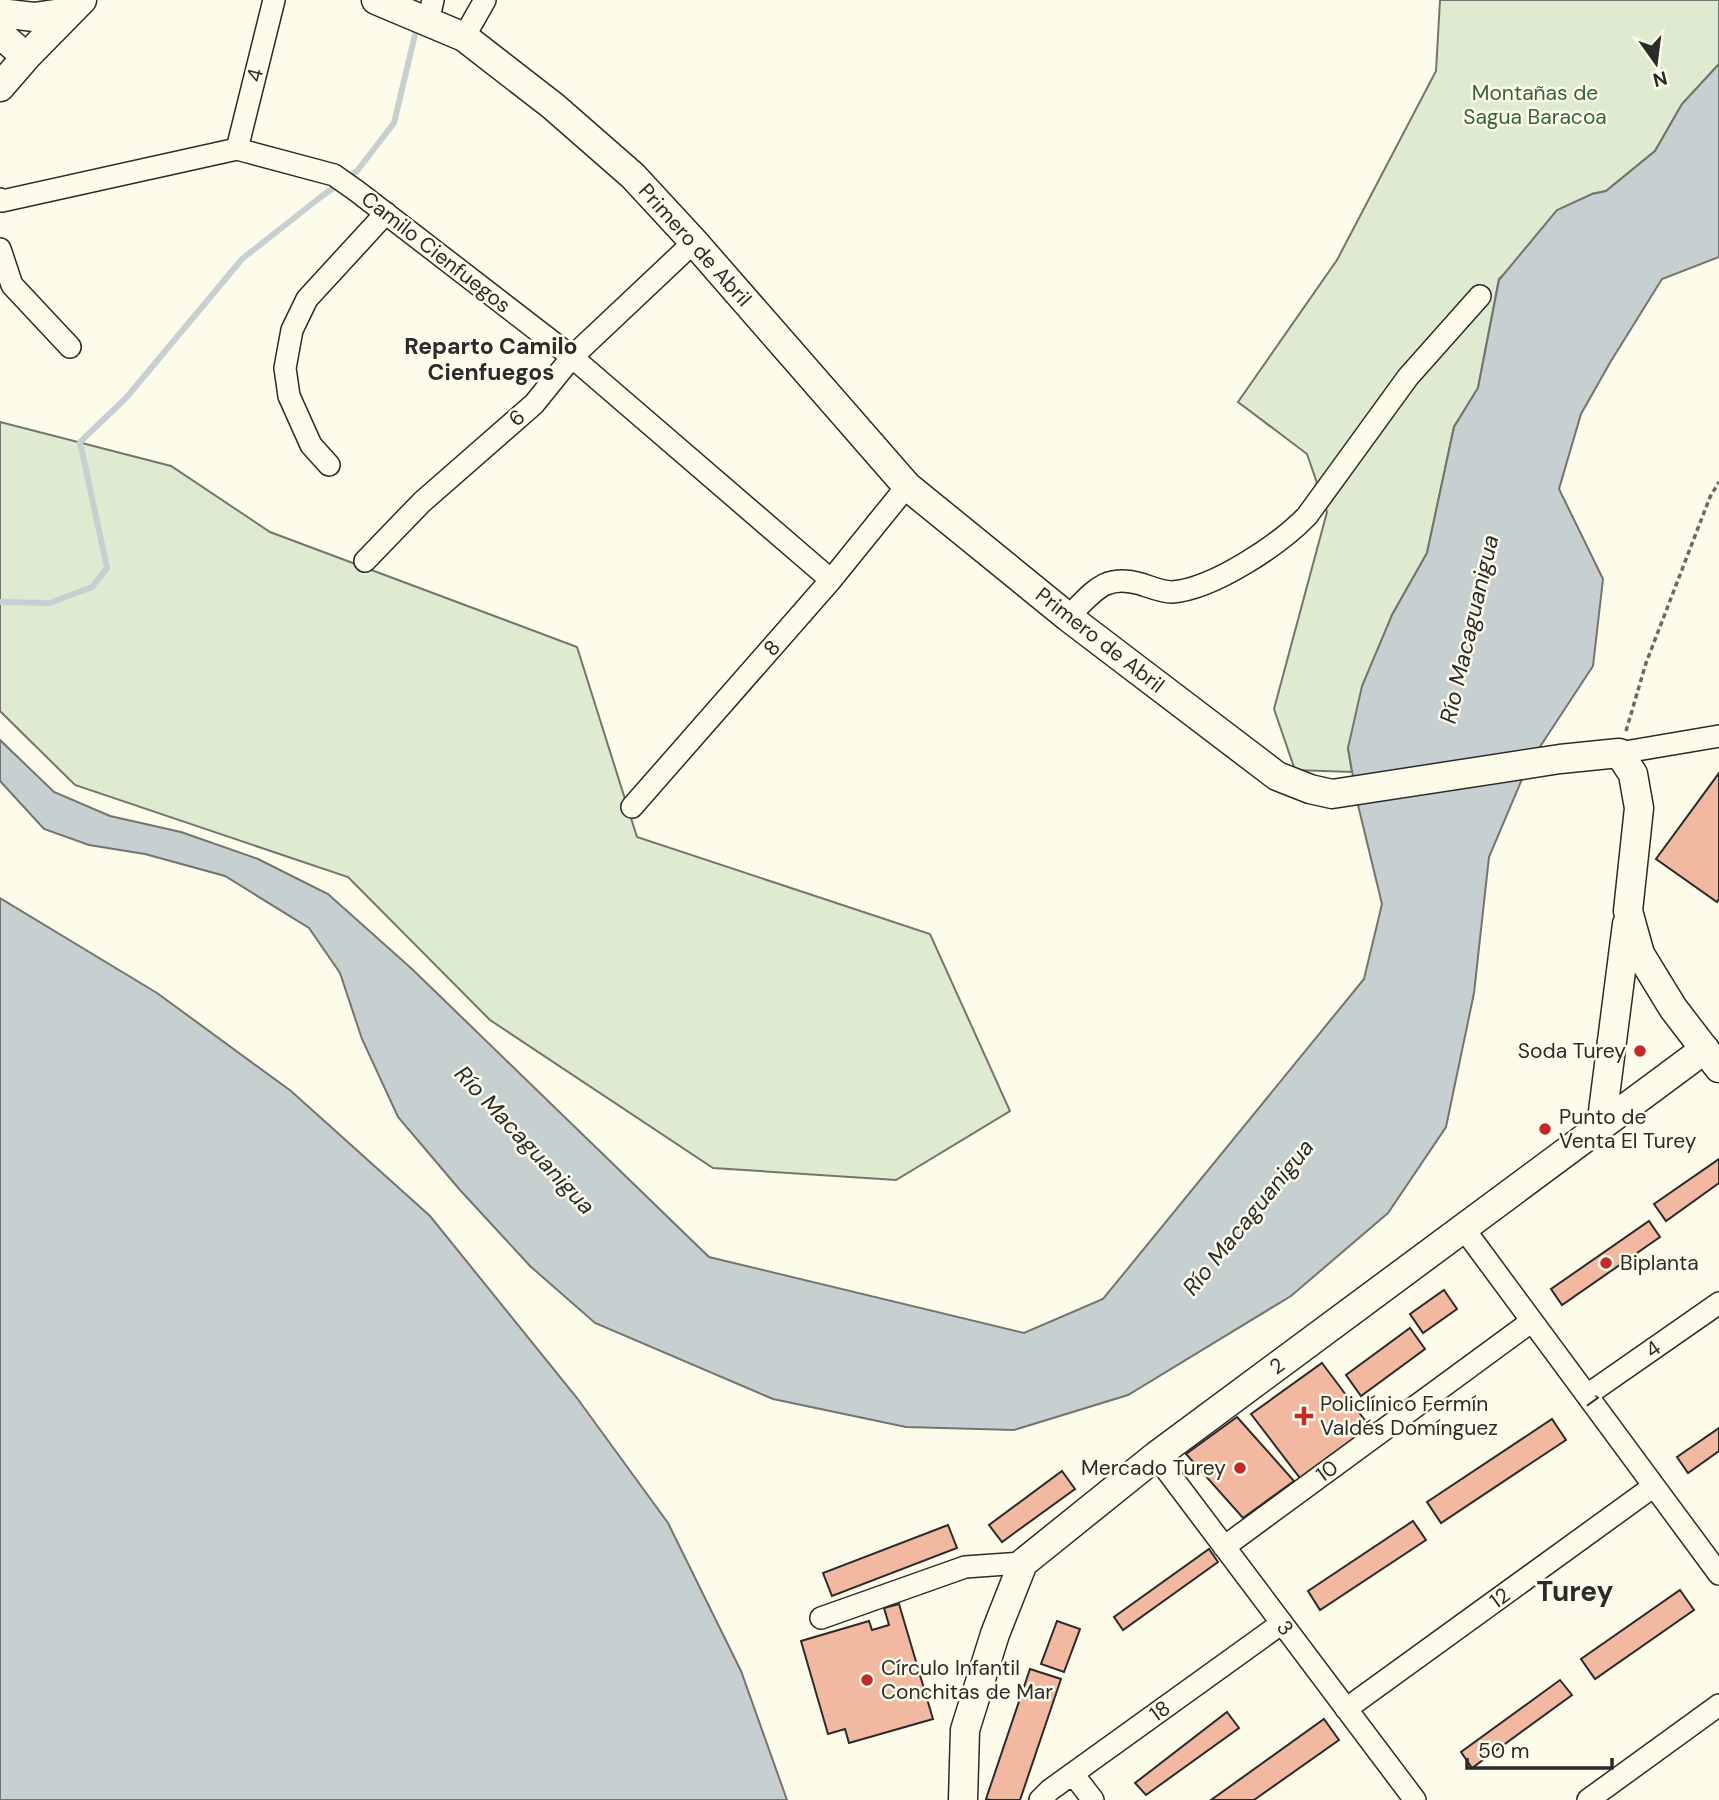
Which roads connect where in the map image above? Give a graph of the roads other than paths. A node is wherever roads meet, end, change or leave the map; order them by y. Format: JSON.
{"nodes":[{"id":1,"x":274,"y":0,"type":"edge"},
{"id":2,"x":376,"y":0,"type":"edge"},
{"id":3,"x":485,"y":0,"type":"edge"},
{"id":4,"x":76,"y":6,"type":"edge"},
{"id":5,"x":424,"y":12,"type":"edge"},
{"id":6,"x":0,"y":13,"type":"edge"},
{"id":7,"x":0,"y":34,"type":"edge"},
{"id":8,"x":464,"y":37,"type":"junction"},
{"id":9,"x":26,"y":57,"type":"junction"},
{"id":10,"x":0,"y":87,"type":"edge"},
{"id":11,"x":237,"y":149,"type":"junction"},
{"id":12,"x":0,"y":199,"type":"edge"},
{"id":13,"x":386,"y":213,"type":"junction"},
{"id":14,"x":694,"y":242,"type":"junction"},
{"id":15,"x":0,"y":249,"type":"edge"},
{"id":16,"x":1480,"y":296,"type":"dead end"},
{"id":17,"x":71,"y":348,"type":"dead end"},
{"id":18,"x":572,"y":357,"type":"junction"},
{"id":19,"x":329,"y":465,"type":"dead end"},
{"id":20,"x":907,"y":486,"type":"junction"},
{"id":21,"x":365,"y":561,"type":"dead end"},
{"id":22,"x":831,"y":580,"type":"junction"},
{"id":23,"x":1068,"y":617,"type":"junction"},
{"id":24,"x":1719,"y":736,"type":"edge"},
{"id":25,"x":1619,"y":754,"type":"junction"},
{"id":26,"x":632,"y":807,"type":"dead end"},
{"id":27,"x":1628,"y":911,"type":"junction"},
{"id":28,"x":1712,"y":1058,"type":"edge"},
{"id":29,"x":1601,"y":1127,"type":"junction"},
{"id":30,"x":1464,"y":1229,"type":"junction"},
{"id":31,"x":1719,"y":1303,"type":"edge"},
{"id":32,"x":1532,"y":1321,"type":"junction"},
{"id":33,"x":1587,"y":1395,"type":"junction"},
{"id":34,"x":1156,"y":1456,"type":"junction"},
{"id":35,"x":1654,"y":1486,"type":"junction"},
{"id":36,"x":1224,"y":1547,"type":"junction"},
{"id":37,"x":1023,"y":1563,"type":"junction"},
{"id":38,"x":1719,"y":1572,"type":"edge"},
{"id":39,"x":821,"y":1618,"type":"dead end"},
{"id":40,"x":1282,"y":1623,"type":"junction"},
{"id":41,"x":1719,"y":1705,"type":"edge"},
{"id":42,"x":1346,"y":1709,"type":"junction"},
{"id":43,"x":1073,"y":1774,"type":"junction"},
{"id":44,"x":1409,"y":1798,"type":"edge"},
{"id":45,"x":963,"y":1800,"type":"edge"},
{"id":46,"x":1040,"y":1800,"type":"edge"},
{"id":47,"x":1093,"y":1800,"type":"edge"},
{"id":48,"x":1588,"y":1800,"type":"edge"}],
"edges":[{"from":1,"to":11,"type":"street","name":"4"},
{"from":2,"to":5,"type":"main road","name":"Primero de Abril"},
{"from":3,"to":8,"type":"street"},
{"from":4,"to":6,"type":"main road"},
{"from":4,"to":9,"type":"main road"},
{"from":5,"to":8,"type":"main road","name":"Primero de Abril"},
{"from":7,"to":9,"type":"main road"},
{"from":8,"to":14,"type":"main road","name":"Primero de Abril"},
{"from":9,"to":10,"type":"main road"},
{"from":11,"to":12,"type":"street","name":"Camilo Cienfuegos"},
{"from":11,"to":13,"type":"street","name":"Camilo Cienfuegos"},
{"from":13,"to":18,"type":"street","name":"Camilo Cienfuegos"},
{"from":13,"to":19,"type":"street"},
{"from":14,"to":18,"type":"street","name":"6"},
{"from":14,"to":20,"type":"main road","name":"Primero de Abril"},
{"from":15,"to":17,"type":"street"},
{"from":16,"to":23,"type":"street"},
{"from":18,"to":21,"type":"street","name":"6"},
{"from":18,"to":22,"type":"street","name":"Camilo Cienfuegos"},
{"from":20,"to":22,"type":"street","name":"8"},
{"from":20,"to":23,"type":"main road","name":"Primero de Abril"},
{"from":22,"to":26,"type":"street","name":"8"},
{"from":23,"to":25,"type":"main road","name":"Primero de Abril"},
{"from":24,"to":25,"type":"street"},
{"from":25,"to":27,"type":"main road"},
{"from":27,"to":28,"type":"main road"},
{"from":27,"to":29,"type":"main road"},
{"from":28,"to":29,"type":"main road","name":"2"},
{"from":29,"to":30,"type":"main road","name":"2"},
{"from":30,"to":32,"type":"street","name":"1"},
{"from":30,"to":34,"type":"main road","name":"2"},
{"from":31,"to":33,"type":"street","name":"4"},
{"from":32,"to":33,"type":"street","name":"1"},
{"from":32,"to":36,"type":"street","name":"10"},
{"from":33,"to":35,"type":"street","name":"1"},
{"from":34,"to":36,"type":"street","name":"3"},
{"from":34,"to":37,"type":"main road","name":"2"},
{"from":35,"to":38,"type":"street","name":"1"},
{"from":35,"to":42,"type":"street","name":"12"},
{"from":36,"to":40,"type":"street","name":"3"},
{"from":37,"to":39,"type":"street"},
{"from":37,"to":45,"type":"main road"},
{"from":40,"to":42,"type":"street","name":"3"},
{"from":40,"to":43,"type":"street","name":"18"},
{"from":41,"to":48,"type":"street"},
{"from":42,"to":44,"type":"street","name":"3"},
{"from":43,"to":46,"type":"street","name":"18"},
{"from":43,"to":47,"type":"street"}]}
